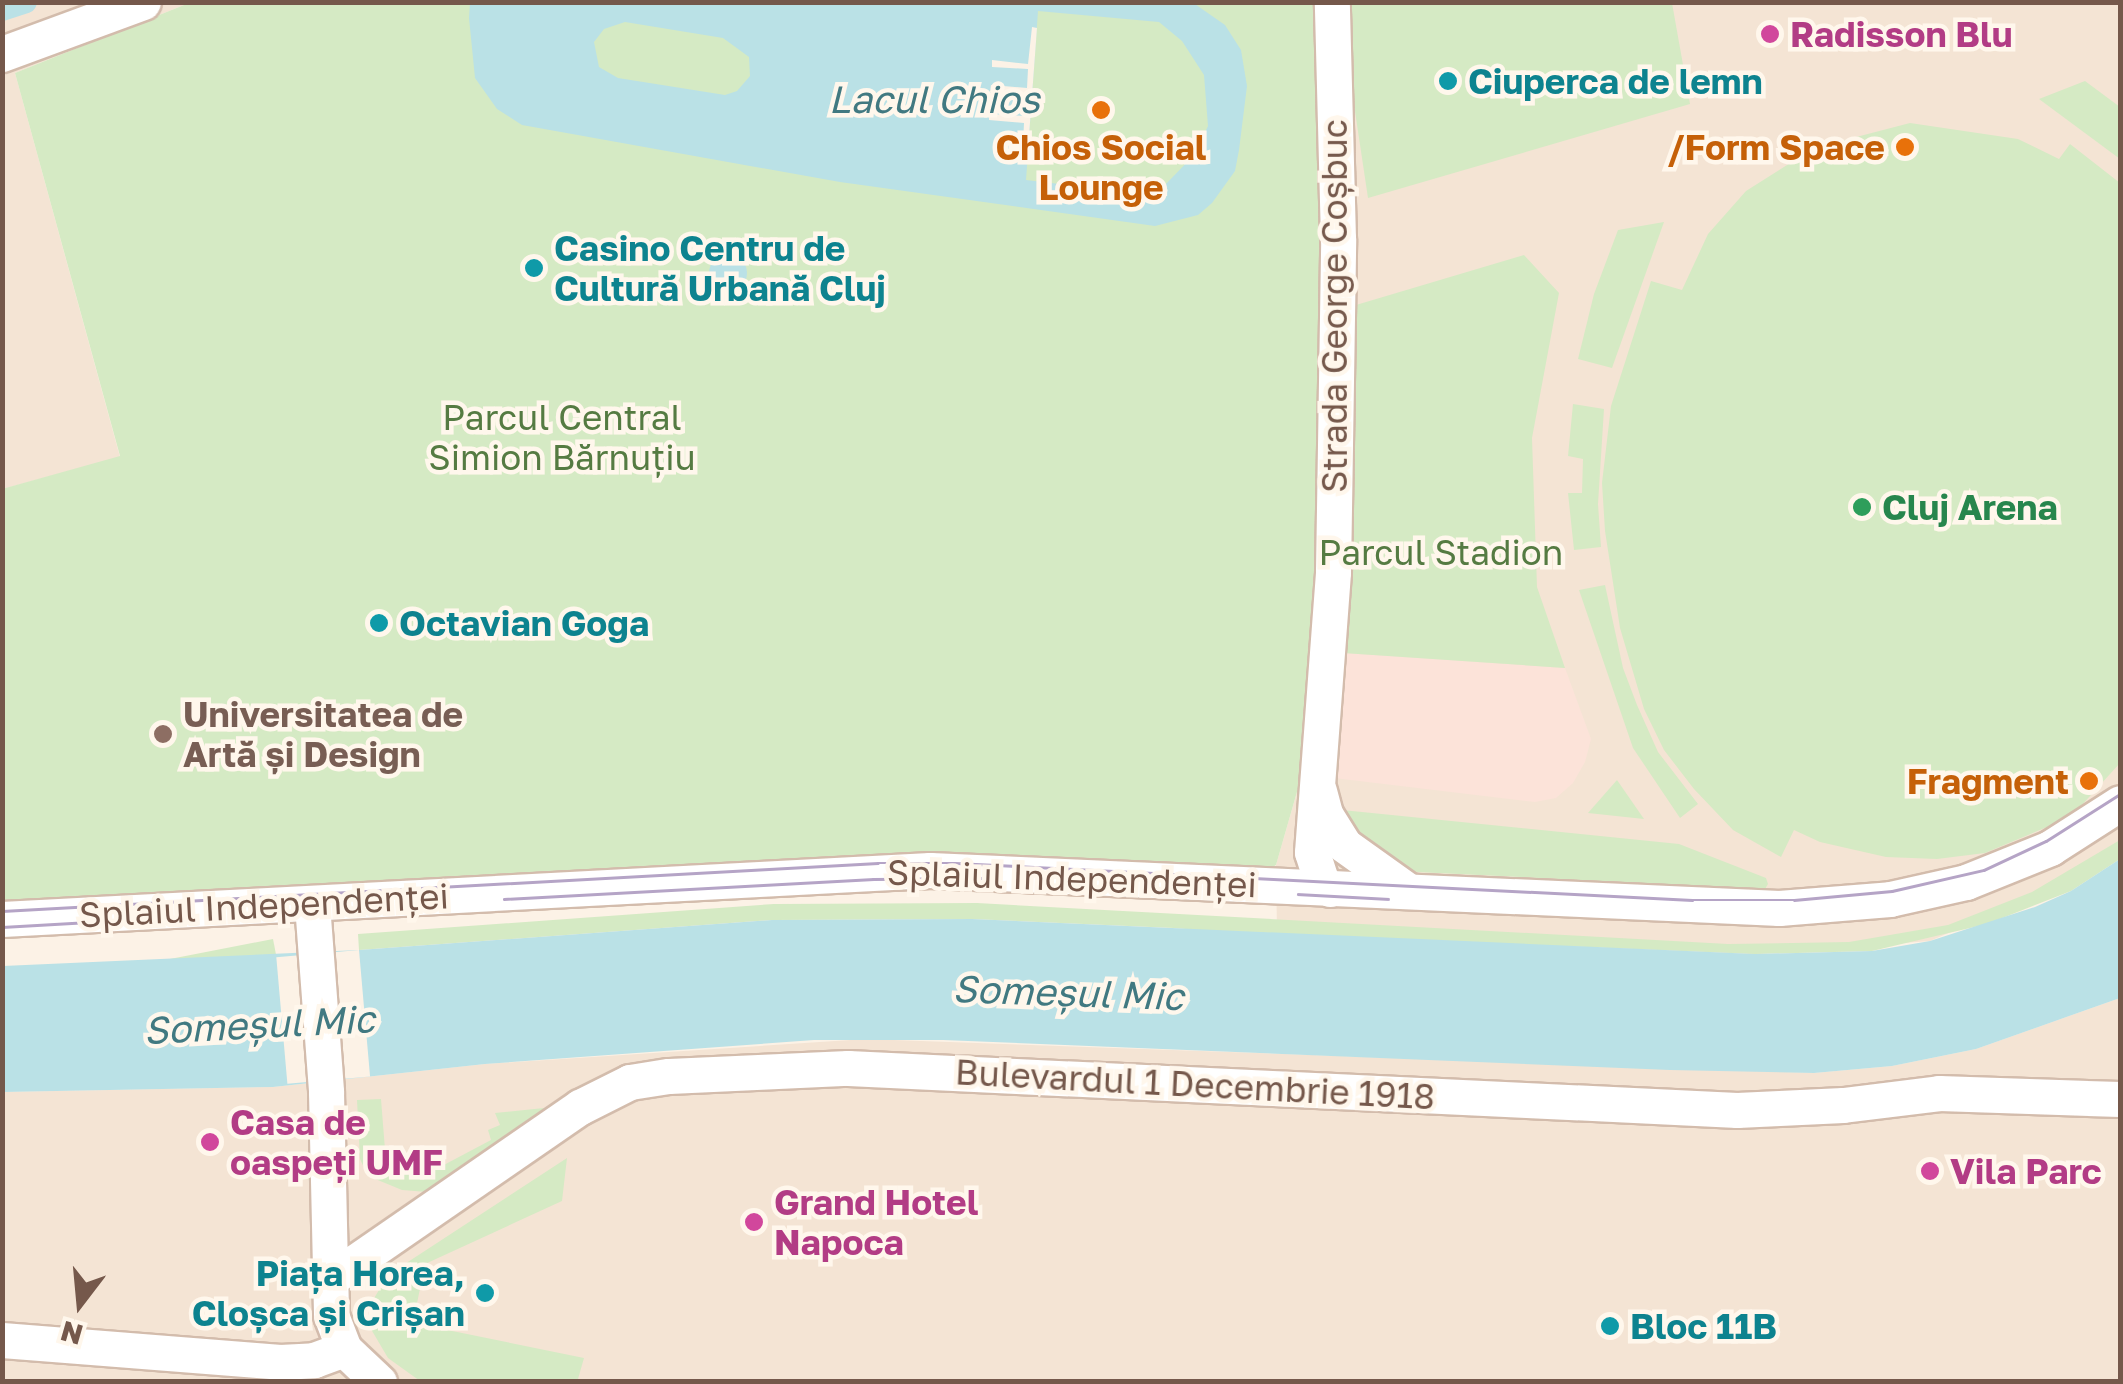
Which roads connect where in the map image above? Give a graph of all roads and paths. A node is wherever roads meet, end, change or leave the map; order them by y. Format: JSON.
{"nodes":[{"id":1,"x":143,"y":2,"type":"edge"},
{"id":2,"x":1332,"y":2,"type":"edge"},
{"id":3,"x":2,"y":54,"type":"edge"},
{"id":4,"x":1319,"y":790,"type":"junction"},
{"id":5,"x":2120,"y":803,"type":"edge"},
{"id":6,"x":1344,"y":845,"type":"junction"},
{"id":7,"x":1339,"y":889,"type":"junction"},
{"id":8,"x":1410,"y":892,"type":"junction"},
{"id":9,"x":312,"y":904,"type":"junction"},
{"id":10,"x":2,"y":919,"type":"edge"},
{"id":11,"x":2120,"y":1099,"type":"edge"},
{"id":12,"x":329,"y":1280,"type":"junction"},
{"id":13,"x":2,"y":1340,"type":"edge"},
{"id":14,"x":344,"y":1349,"type":"junction"},
{"id":15,"x":379,"y":1382,"type":"edge"}],
"edges":[{"from":1,"to":3,"type":"main road"},
{"from":2,"to":4,"type":"main road","name":"Strada George Coșbuc"},
{"from":4,"to":6,"type":"main road","name":"Strada George Coșbuc"},
{"from":4,"to":7,"type":"main road","name":"Strada George Coșbuc"},
{"from":5,"to":8,"type":"main road","name":"Splaiul Independenței"},
{"from":6,"to":7,"type":"main road","name":"Strada George Coșbuc"},
{"from":6,"to":8,"type":"main road","name":"Strada George Coșbuc"},
{"from":7,"to":8,"type":"main road","name":"Splaiul Independenței"},
{"from":7,"to":9,"type":"main road","name":"Splaiul Independenței"},
{"from":9,"to":10,"type":"main road","name":"Splaiul Independenței"},
{"from":9,"to":12,"type":"main road"},
{"from":11,"to":12,"type":"main road","name":"Bulevardul 1 Decembrie 1918"},
{"from":12,"to":14,"type":"main road"},
{"from":13,"to":14,"type":"main road"},
{"from":14,"to":15,"type":"main road"}]}
